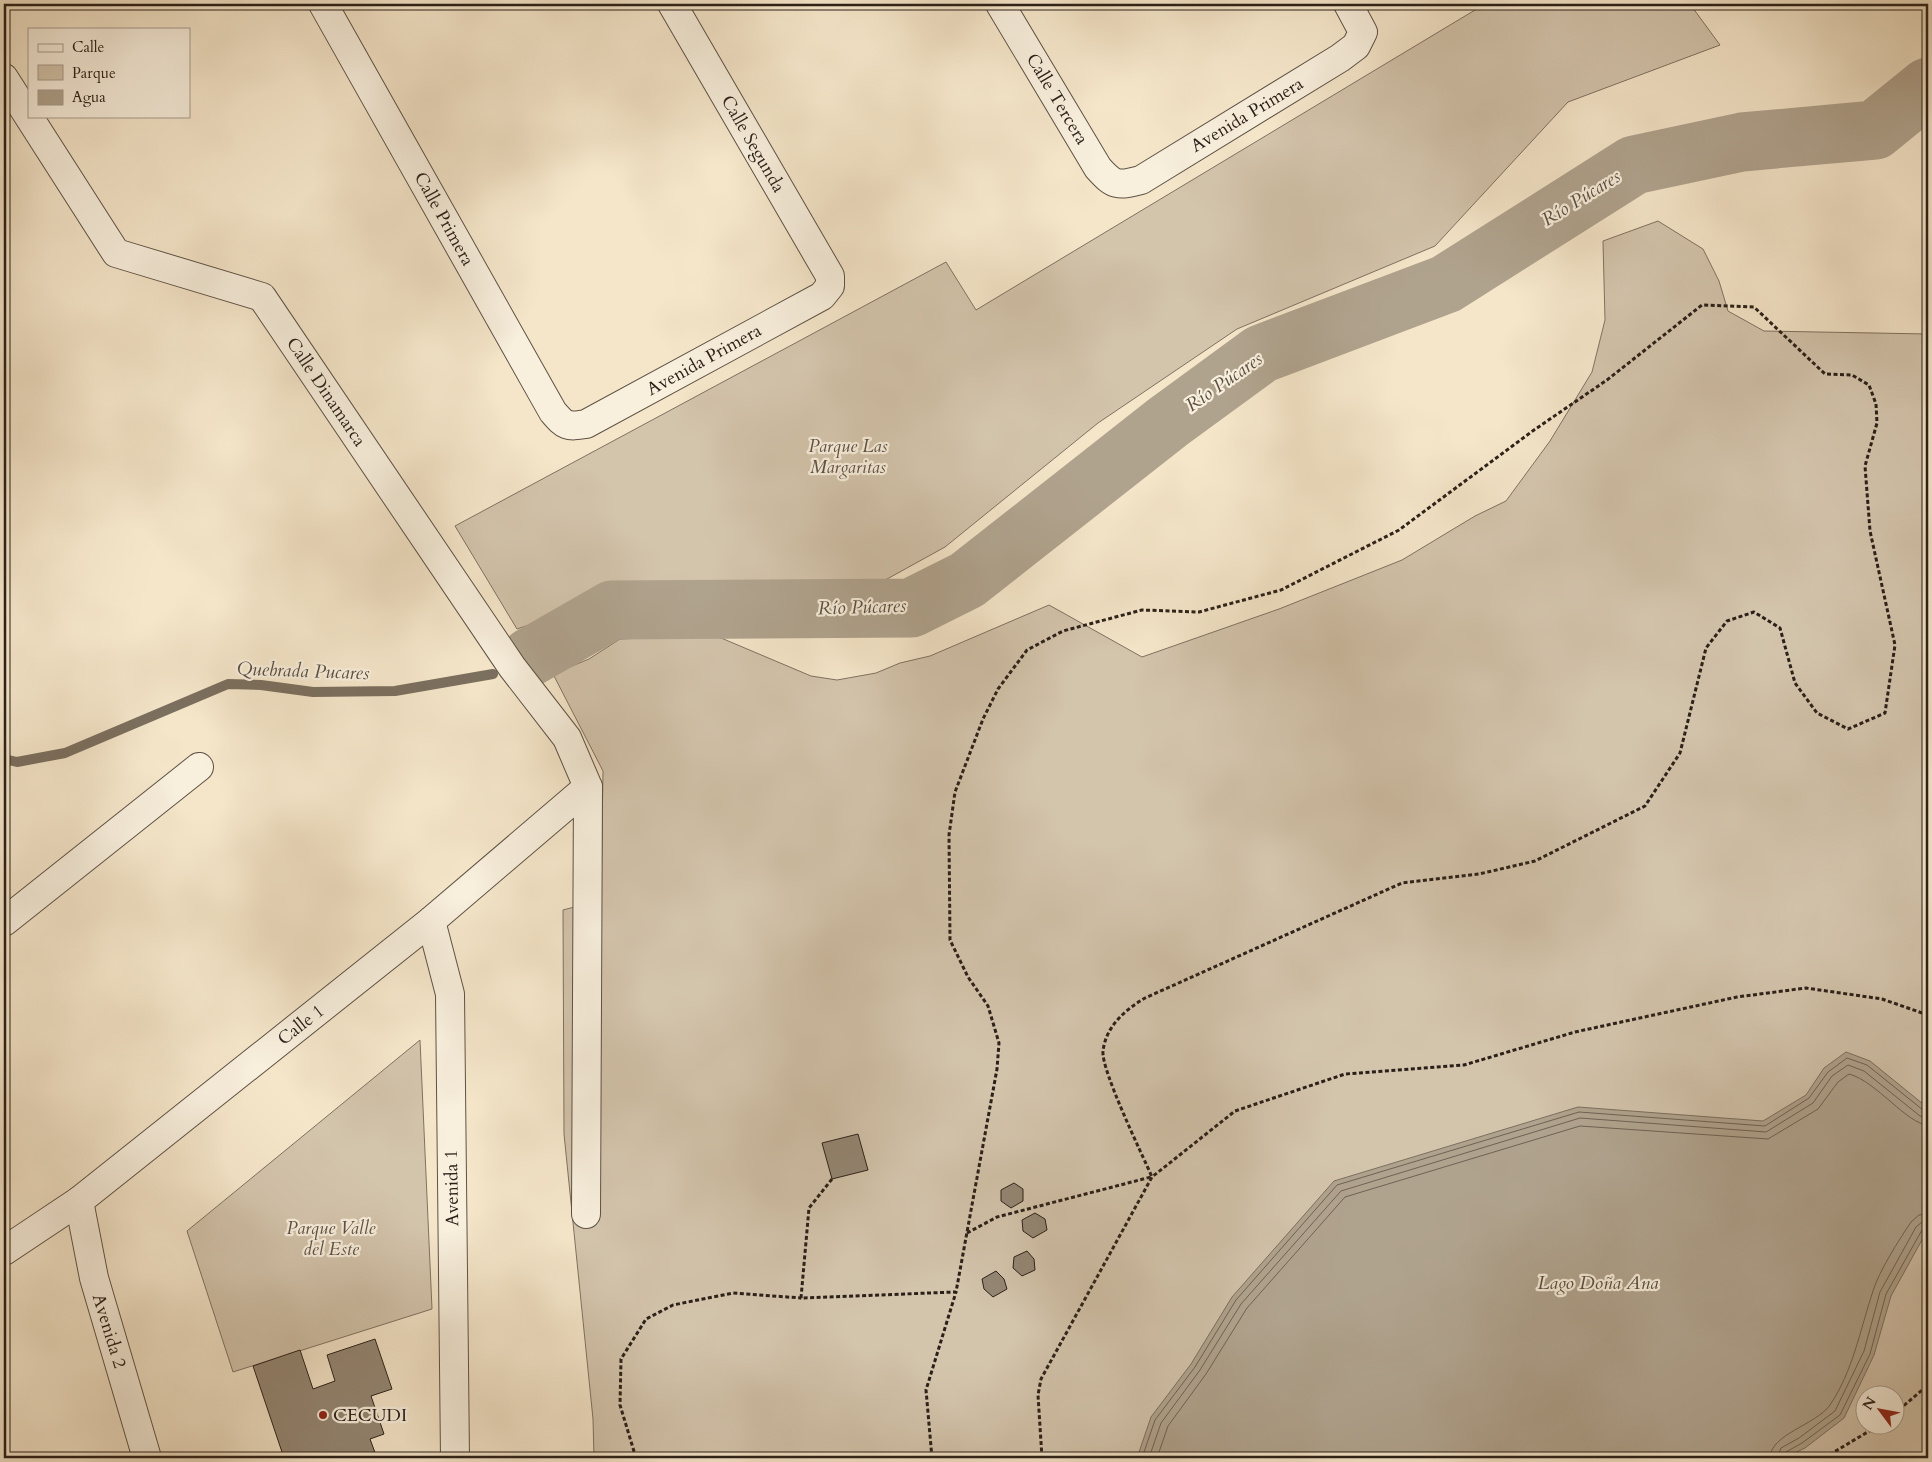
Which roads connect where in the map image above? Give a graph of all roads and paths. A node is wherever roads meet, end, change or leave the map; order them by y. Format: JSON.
{"nodes":[{"id":1,"x":323,"y":4,"type":"edge"},
{"id":2,"x":672,"y":4,"type":"edge"},
{"id":3,"x":1000,"y":4,"type":"edge"},
{"id":4,"x":1348,"y":4,"type":"edge"},
{"id":5,"x":4,"y":78,"type":"edge"},
{"id":6,"x":28,"y":116,"type":"edge"},
{"id":7,"x":30,"y":118,"type":"edge"},
{"id":8,"x":1122,"y":185,"type":"joint"},
{"id":9,"x":830,"y":286,"type":"joint"},
{"id":10,"x":572,"y":426,"type":"joint"},
{"id":11,"x":199,"y":767,"type":"dead end"},
{"id":12,"x":588,"y":787,"type":"junction"},
{"id":13,"x":431,"y":921,"type":"junction"},
{"id":14,"x":4,"y":922,"type":"edge"},
{"id":15,"x":1928,"y":1015,"type":"edge"},
{"id":16,"x":1152,"y":1177,"type":"junction"},
{"id":17,"x":832,"y":1179,"type":"dead end"},
{"id":18,"x":79,"y":1201,"type":"junction"},
{"id":19,"x":586,"y":1214,"type":"dead end"},
{"id":20,"x":966,"y":1234,"type":"junction"},
{"id":21,"x":4,"y":1251,"type":"edge"},
{"id":22,"x":956,"y":1292,"type":"junction"},
{"id":23,"x":801,"y":1298,"type":"junction"},
{"id":24,"x":1928,"y":1385,"type":"edge"},
{"id":25,"x":1904,"y":1405,"type":"edge"},
{"id":26,"x":1864,"y":1434,"type":"edge"},
{"id":27,"x":147,"y":1458,"type":"edge"},
{"id":28,"x":455,"y":1458,"type":"edge"},
{"id":29,"x":636,"y":1458,"type":"edge"},
{"id":30,"x":932,"y":1458,"type":"edge"},
{"id":31,"x":1042,"y":1458,"type":"edge"},
{"id":32,"x":1824,"y":1458,"type":"edge"}],
"edges":[{"from":1,"to":10,"type":"street","name":"Calle Primera"},
{"from":2,"to":9,"type":"street","name":"Calle Segunda"},
{"from":3,"to":8,"type":"street","name":"Calle Tercera"},
{"from":4,"to":8,"type":"street","name":"Avenida Primera"},
{"from":5,"to":6,"type":"street","name":"Calle Dinamarca"},
{"from":7,"to":12,"type":"street","name":"Calle Dinamarca"},
{"from":9,"to":10,"type":"street","name":"Avenida Primera"},
{"from":11,"to":14,"type":"street"},
{"from":12,"to":13,"type":"street","name":"Calle 1"},
{"from":12,"to":19,"type":"street"},
{"from":13,"to":18,"type":"street","name":"Calle 1"},
{"from":13,"to":28,"type":"street","name":"Avenida 1"},
{"from":15,"to":16,"type":"path"},
{"from":16,"to":20,"type":"path"},
{"from":16,"to":20,"type":"path"},
{"from":16,"to":31,"type":"path"},
{"from":17,"to":23,"type":"path"},
{"from":18,"to":21,"type":"street","name":"Calle 1"},
{"from":18,"to":27,"type":"street","name":"Avenida 2"},
{"from":20,"to":22,"type":"path"},
{"from":22,"to":23,"type":"path"},
{"from":22,"to":30,"type":"path"},
{"from":23,"to":29,"type":"path"},
{"from":24,"to":25,"type":"path"},
{"from":26,"to":32,"type":"path"}]}
